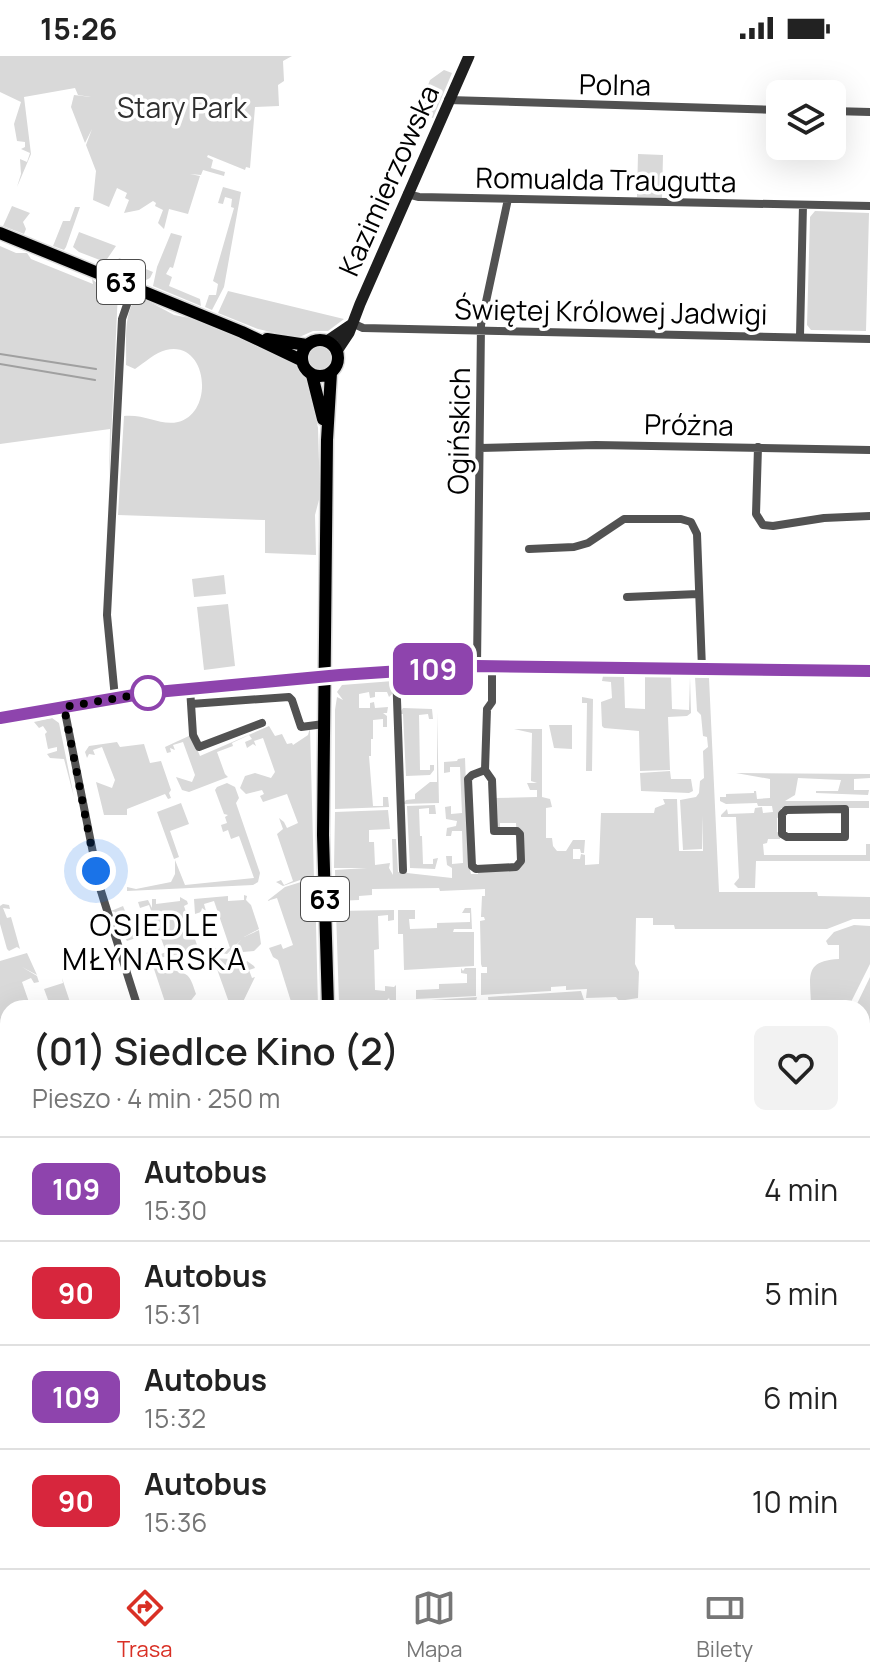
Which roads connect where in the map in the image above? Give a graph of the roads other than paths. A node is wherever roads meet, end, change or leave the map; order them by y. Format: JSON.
{"nodes":[{"id":1,"x":469,"y":56,"type":"edge"},
{"id":2,"x":448,"y":100,"type":"junction"},
{"id":3,"x":766,"y":110,"type":"edge"},
{"id":4,"x":846,"y":111,"type":"edge"},
{"id":5,"x":870,"y":112,"type":"edge"},
{"id":6,"x":407,"y":194,"type":"junction"},
{"id":7,"x":508,"y":199,"type":"junction"},
{"id":8,"x":803,"y":205,"type":"junction"},
{"id":9,"x":870,"y":206,"type":"edge"},
{"id":10,"x":0,"y":233,"type":"edge"},
{"id":11,"x":133,"y":287,"type":"junction"},
{"id":12,"x":352,"y":323,"type":"junction"},
{"id":13,"x":481,"y":331,"type":"junction"},
{"id":14,"x":242,"y":332,"type":"junction"},
{"id":15,"x":800,"y":336,"type":"junction"},
{"id":16,"x":870,"y":339,"type":"edge"},
{"id":17,"x":327,"y":341,"type":"junction"},
{"id":18,"x":307,"y":345,"type":"junction"},
{"id":19,"x":337,"y":351,"type":"junction"},
{"id":20,"x":301,"y":360,"type":"junction"},
{"id":21,"x":331,"y":373,"type":"junction"},
{"id":22,"x":312,"y":375,"type":"junction"},
{"id":23,"x":327,"y":440,"type":"junction"},
{"id":24,"x":758,"y":447,"type":"junction"},
{"id":25,"x":480,"y":448,"type":"junction"},
{"id":26,"x":870,"y":450,"type":"edge"},
{"id":27,"x":870,"y":516,"type":"edge"},
{"id":28,"x":529,"y":549,"type":"dead end"},
{"id":29,"x":698,"y":594,"type":"junction"},
{"id":30,"x":627,"y":597,"type":"dead end"},
{"id":31,"x":477,"y":666,"type":"junction"},
{"id":32,"x":492,"y":666,"type":"junction"},
{"id":33,"x":702,"y":669,"type":"junction"},
{"id":34,"x":396,"y":671,"type":"junction"},
{"id":35,"x":870,"y":671,"type":"edge"},
{"id":36,"x":325,"y":676,"type":"junction"},
{"id":37,"x":190,"y":688,"type":"junction"},
{"id":38,"x":115,"y":698,"type":"junction"},
{"id":39,"x":191,"y":704,"type":"junction"},
{"id":40,"x":64,"y":707,"type":"junction"},
{"id":41,"x":0,"y":718,"type":"edge"},
{"id":42,"x":262,"y":723,"type":"dead end"},
{"id":43,"x":324,"y":724,"type":"junction"},
{"id":44,"x":485,"y":770,"type":"junction"},
{"id":45,"x":845,"y":837,"type":"joint"},
{"id":46,"x":403,"y":870,"type":"dead end"},
{"id":47,"x":135,"y":1000,"type":"edge"},
{"id":48,"x":328,"y":1000,"type":"edge"}],
"edges":[{"from":1,"to":2,"type":"main road","name":"Kazimierzowska"},
{"from":2,"to":3,"type":"street","name":"Polna"},
{"from":2,"to":6,"type":"main road","name":"Kazimierzowska"},
{"from":4,"to":5,"type":"street"},
{"from":6,"to":7,"type":"street","name":"Romualda Traugutta"},
{"from":6,"to":12,"type":"main road","name":"Kazimierzowska"},
{"from":7,"to":8,"type":"street","name":"Romualda Traugutta"},
{"from":7,"to":13,"type":"street","name":"Ogińskich"},
{"from":8,"to":9,"type":"street","name":"Romualda Traugutta"},
{"from":8,"to":15,"type":"street"},
{"from":10,"to":11,"type":"main road","number":"63"},
{"from":11,"to":14,"type":"main road","number":"63"},
{"from":11,"to":38,"type":"street"},
{"from":12,"to":13,"type":"street","name":"Świętej Królowej Jadwigi"},
{"from":12,"to":17,"type":"main road"},
{"from":12,"to":19,"type":"main road","name":"Kazimierzowska"},
{"from":13,"to":15,"type":"street","name":"Świętej Królowej Jadwigi"},
{"from":13,"to":25,"type":"street","name":"Ogińskich"},
{"from":14,"to":18,"type":"main road","number":"63"},
{"from":14,"to":20,"type":"main road","number":"63"},
{"from":15,"to":16,"type":"street","name":"Świętej Królowej Jadwigi"},
{"from":17,"to":18,"type":"main road"},
{"from":17,"to":19,"type":"main road"},
{"from":18,"to":20,"type":"main road"},
{"from":19,"to":21,"type":"main road"},
{"from":20,"to":22,"type":"main road"},
{"from":21,"to":22,"type":"main road"},
{"from":21,"to":23,"type":"main road","number":"63"},
{"from":22,"to":23,"type":"main road","number":"63"},
{"from":23,"to":36,"type":"main road","number":"63"},
{"from":24,"to":25,"type":"street","name":"Próżna"},
{"from":24,"to":26,"type":"street"},
{"from":24,"to":27,"type":"street","name":"Próżna"},
{"from":25,"to":31,"type":"street","name":"Ogińskich"},
{"from":28,"to":29,"type":"street"},
{"from":29,"to":30,"type":"street"},
{"from":29,"to":33,"type":"street"},
{"from":31,"to":32,"type":"main road"},
{"from":31,"to":34,"type":"main road"},
{"from":32,"to":33,"type":"main road"},
{"from":32,"to":44,"type":"street"},
{"from":33,"to":35,"type":"main road"},
{"from":34,"to":36,"type":"main road"},
{"from":34,"to":46,"type":"street"},
{"from":36,"to":37,"type":"main road"},
{"from":36,"to":43,"type":"main road","number":"63"},
{"from":37,"to":38,"type":"main road"},
{"from":37,"to":39,"type":"street"},
{"from":38,"to":40,"type":"main road"},
{"from":39,"to":42,"type":"street"},
{"from":39,"to":43,"type":"street"},
{"from":40,"to":41,"type":"main road"},
{"from":40,"to":47,"type":"street"},
{"from":43,"to":48,"type":"main road","number":"63"},
{"from":44,"to":44,"type":"street"},
{"from":45,"to":45,"type":"street"}]}
